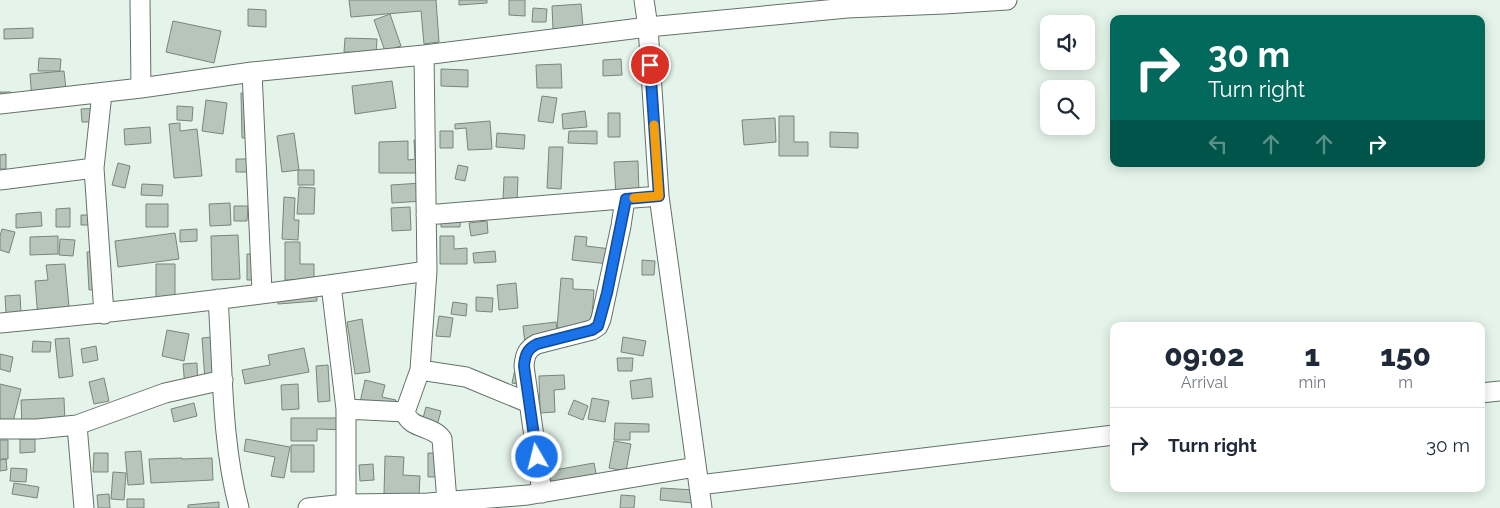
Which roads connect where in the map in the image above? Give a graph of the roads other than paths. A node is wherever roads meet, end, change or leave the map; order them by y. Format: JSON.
{"nodes":[{"id":1,"x":140,"y":0,"type":"edge"},
{"id":2,"x":644,"y":0,"type":"edge"},
{"id":3,"x":1007,"y":0,"type":"edge"},
{"id":4,"x":834,"y":4,"type":"edge"},
{"id":5,"x":648,"y":27,"type":"junction"},
{"id":6,"x":424,"y":55,"type":"junction"},
{"id":7,"x":252,"y":72,"type":"junction"},
{"id":8,"x":141,"y":88,"type":"junction"},
{"id":9,"x":102,"y":93,"type":"junction"},
{"id":10,"x":0,"y":104,"type":"edge"},
{"id":11,"x":94,"y":168,"type":"junction"},
{"id":12,"x":0,"y":180,"type":"edge"},
{"id":13,"x":659,"y":196,"type":"junction"},
{"id":14,"x":626,"y":199,"type":"junction"},
{"id":15,"x":426,"y":215,"type":"junction"},
{"id":16,"x":427,"y":271,"type":"junction"},
{"id":17,"x":331,"y":285,"type":"junction"},
{"id":18,"x":262,"y":292,"type":"junction"},
{"id":19,"x":218,"y":299,"type":"junction"},
{"id":20,"x":104,"y":314,"type":"junction"},
{"id":21,"x":0,"y":323,"type":"edge"},
{"id":22,"x":420,"y":370,"type":"junction"},
{"id":23,"x":223,"y":380,"type":"junction"},
{"id":24,"x":1500,"y":391,"type":"edge"},
{"id":25,"x":1485,"y":393,"type":"edge"},
{"id":26,"x":529,"y":403,"type":"junction"},
{"id":27,"x":346,"y":409,"type":"junction"},
{"id":28,"x":405,"y":412,"type":"junction"},
{"id":29,"x":77,"y":424,"type":"junction"},
{"id":30,"x":0,"y":429,"type":"edge"},
{"id":31,"x":1110,"y":436,"type":"edge"},
{"id":32,"x":698,"y":476,"type":"junction"},
{"id":33,"x":533,"y":499,"type":"edge"},
{"id":34,"x":447,"y":501,"type":"junction"},
{"id":35,"x":346,"y":504,"type":"junction"},
{"id":36,"x":428,"y":505,"type":"edge"},
{"id":37,"x":84,"y":508,"type":"edge"},
{"id":38,"x":239,"y":508,"type":"edge"},
{"id":39,"x":308,"y":508,"type":"edge"},
{"id":40,"x":702,"y":508,"type":"edge"}],
"edges":[{"from":1,"to":8,"type":"street"},
{"from":2,"to":5,"type":"street"},
{"from":3,"to":4,"type":"street"},
{"from":4,"to":5,"type":"street"},
{"from":5,"to":6,"type":"street"},
{"from":5,"to":13,"type":"street"},
{"from":6,"to":7,"type":"street"},
{"from":6,"to":15,"type":"street"},
{"from":7,"to":8,"type":"street"},
{"from":7,"to":18,"type":"street"},
{"from":8,"to":9,"type":"street"},
{"from":9,"to":10,"type":"street"},
{"from":9,"to":11,"type":"street"},
{"from":11,"to":12,"type":"street"},
{"from":11,"to":20,"type":"street"},
{"from":13,"to":14,"type":"street"},
{"from":13,"to":32,"type":"street"},
{"from":14,"to":15,"type":"street"},
{"from":14,"to":26,"type":"street"},
{"from":15,"to":16,"type":"street"},
{"from":16,"to":17,"type":"street"},
{"from":16,"to":22,"type":"street"},
{"from":17,"to":18,"type":"street"},
{"from":17,"to":27,"type":"street"},
{"from":18,"to":19,"type":"street"},
{"from":19,"to":20,"type":"street"},
{"from":19,"to":23,"type":"street"},
{"from":20,"to":21,"type":"street"},
{"from":22,"to":26,"type":"street"},
{"from":22,"to":28,"type":"street"},
{"from":23,"to":29,"type":"street"},
{"from":23,"to":38,"type":"street"},
{"from":24,"to":25,"type":"street"},
{"from":26,"to":33,"type":"street"},
{"from":27,"to":28,"type":"street"},
{"from":27,"to":35,"type":"street"},
{"from":28,"to":34,"type":"street"},
{"from":29,"to":30,"type":"street"},
{"from":29,"to":37,"type":"street"},
{"from":31,"to":32,"type":"street"},
{"from":32,"to":33,"type":"street"},
{"from":32,"to":40,"type":"street"},
{"from":33,"to":34,"type":"street"},
{"from":34,"to":36,"type":"street"},
{"from":35,"to":36,"type":"street"},
{"from":35,"to":39,"type":"street"}]}
